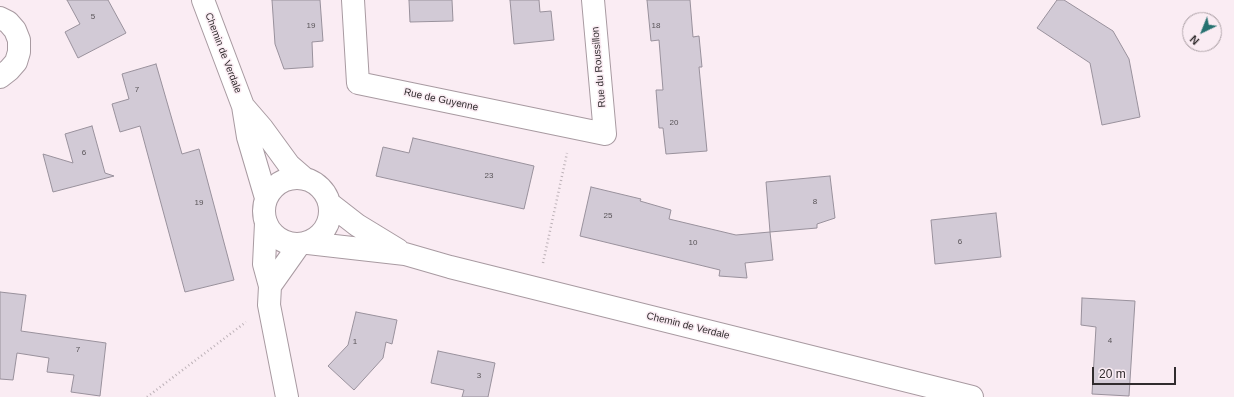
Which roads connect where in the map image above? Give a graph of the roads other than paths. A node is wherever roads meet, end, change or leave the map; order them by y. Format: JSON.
{"nodes":[{"id":1,"x":203,"y":0,"type":"edge"},
{"id":2,"x":353,"y":0,"type":"edge"},
{"id":3,"x":593,"y":0,"type":"edge"},
{"id":4,"x":0,"y":18,"type":"edge"},
{"id":5,"x":0,"y":77,"type":"edge"},
{"id":6,"x":243,"y":106,"type":"junction"},
{"id":7,"x":605,"y":134,"type":"joint"},
{"id":8,"x":304,"y":178,"type":"junction"},
{"id":9,"x":266,"y":198,"type":"junction"},
{"id":10,"x":330,"y":204,"type":"junction"},
{"id":11,"x":266,"y":223,"type":"junction"},
{"id":12,"x":303,"y":244,"type":"junction"},
{"id":13,"x":405,"y":254,"type":"junction"},
{"id":14,"x":269,"y":295,"type":"junction"},
{"id":15,"x":287,"y":397,"type":"edge"},
{"id":16,"x":972,"y":397,"type":"edge"}],
"edges":[{"from":1,"to":6,"type":"street","name":"Chemin de Verdale"},
{"from":2,"to":7,"type":"street","name":"Rue de Guyenne"},
{"from":3,"to":7,"type":"street","name":"Rue du Roussillon"},
{"from":4,"to":5,"type":"street"},
{"from":6,"to":8,"type":"street","name":"Chemin de Verdale"},
{"from":6,"to":9,"type":"street","name":"Chemin de Verdale"},
{"from":8,"to":9,"type":"street"},
{"from":8,"to":10,"type":"street","name":"Chemin de Verdale"},
{"from":9,"to":11,"type":"street","name":"Chemin de Verdale"},
{"from":10,"to":12,"type":"street"},
{"from":10,"to":13,"type":"street","name":"Chemin de Verdale"},
{"from":11,"to":12,"type":"street","name":"Chemin de Verdale"},
{"from":11,"to":14,"type":"street"},
{"from":12,"to":13,"type":"street","name":"Chemin de Verdale"},
{"from":12,"to":14,"type":"street"},
{"from":13,"to":16,"type":"street","name":"Chemin de Verdale"},
{"from":14,"to":15,"type":"street"}]}
